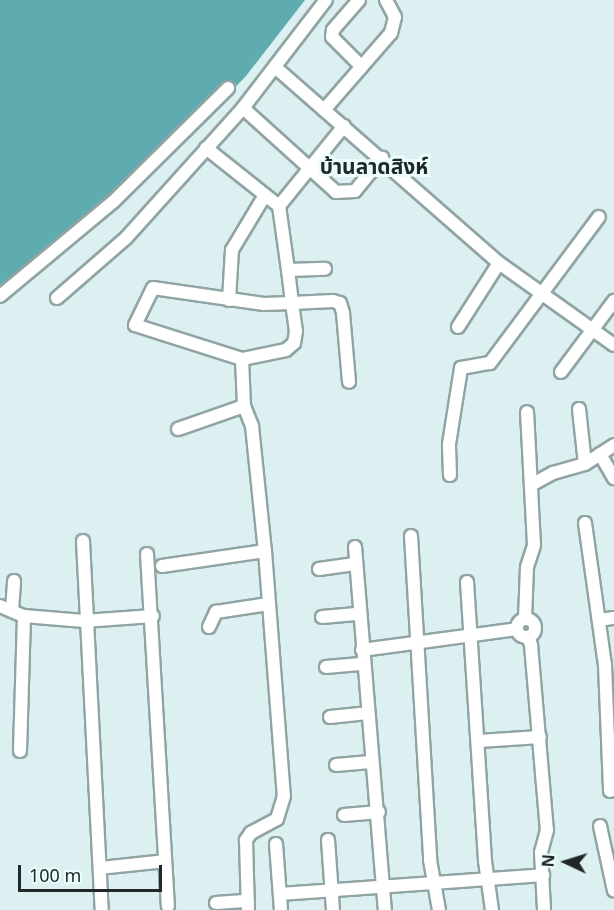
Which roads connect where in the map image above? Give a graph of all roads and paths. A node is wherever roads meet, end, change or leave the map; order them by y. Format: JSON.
{"nodes":[{"id":1,"x":326,"y":0,"type":"edge"},
{"id":2,"x":359,"y":0,"type":"edge"},
{"id":3,"x":386,"y":0,"type":"edge"},
{"id":4,"x":275,"y":67,"type":"dead end"},
{"id":5,"x":362,"y":67,"type":"junction"},
{"id":6,"x":228,"y":88,"type":"dead end"},
{"id":7,"x":243,"y":108,"type":"junction"},
{"id":8,"x":324,"y":110,"type":"junction"},
{"id":9,"x":344,"y":126,"type":"junction"},
{"id":10,"x":206,"y":148,"type":"junction"},
{"id":11,"x":382,"y":158,"type":"junction"},
{"id":12,"x":310,"y":166,"type":"junction"},
{"id":13,"x":265,"y":195,"type":"junction"},
{"id":14,"x":279,"y":206,"type":"junction"},
{"id":15,"x":598,"y":217,"type":"dead end"},
{"id":16,"x":499,"y":263,"type":"junction"},
{"id":17,"x":325,"y":269,"type":"dead end"},
{"id":18,"x":288,"y":270,"type":"junction"},
{"id":19,"x":540,"y":293,"type":"junction"},
{"id":20,"x":0,"y":296,"type":"edge"},
{"id":21,"x":57,"y":298,"type":"dead end"},
{"id":22,"x":229,"y":300,"type":"junction"},
{"id":23,"x":614,"y":301,"type":"edge"},
{"id":24,"x":292,"y":303,"type":"junction"},
{"id":25,"x":458,"y":327,"type":"dead end"},
{"id":26,"x":592,"y":329,"type":"junction"},
{"id":27,"x":614,"y":345,"type":"edge"},
{"id":28,"x":243,"y":359,"type":"junction"},
{"id":29,"x":561,"y":372,"type":"dead end"},
{"id":30,"x":349,"y":382,"type":"dead end"},
{"id":31,"x":244,"y":406,"type":"junction"},
{"id":32,"x":579,"y":409,"type":"dead end"},
{"id":33,"x":526,"y":412,"type":"dead end"},
{"id":34,"x":178,"y":429,"type":"dead end"},
{"id":35,"x":614,"y":445,"type":"edge"},
{"id":36,"x":600,"y":454,"type":"junction"},
{"id":37,"x":585,"y":464,"type":"junction"},
{"id":38,"x":450,"y":475,"type":"dead end"},
{"id":39,"x":614,"y":478,"type":"edge"},
{"id":40,"x":531,"y":484,"type":"junction"},
{"id":41,"x":585,"y":523,"type":"dead end"},
{"id":42,"x":411,"y":536,"type":"dead end"},
{"id":43,"x":82,"y":541,"type":"dead end"},
{"id":44,"x":355,"y":548,"type":"dead end"},
{"id":45,"x":265,"y":550,"type":"junction"},
{"id":46,"x":147,"y":554,"type":"dead end"},
{"id":47,"x":356,"y":564,"type":"junction"},
{"id":48,"x":162,"y":566,"type":"dead end"},
{"id":49,"x":319,"y":569,"type":"dead end"},
{"id":50,"x":14,"y":580,"type":"dead end"},
{"id":51,"x":467,"y":582,"type":"dead end"},
{"id":52,"x":268,"y":604,"type":"junction"},
{"id":53,"x":0,"y":606,"type":"edge"},
{"id":54,"x":18,"y":613,"type":"junction"},
{"id":55,"x":359,"y":614,"type":"junction"},
{"id":56,"x":153,"y":616,"type":"junction"},
{"id":57,"x":322,"y":617,"type":"dead end"},
{"id":58,"x":614,"y":618,"type":"edge"},
{"id":59,"x":599,"y":620,"type":"junction"},
{"id":60,"x":84,"y":621,"type":"junction"},
{"id":61,"x":209,"y":627,"type":"dead end"},
{"id":62,"x":523,"y":628,"type":"junction"},
{"id":63,"x":471,"y":636,"type":"junction"},
{"id":64,"x":419,"y":644,"type":"junction"},
{"id":65,"x":362,"y":650,"type":"junction"},
{"id":66,"x":363,"y":664,"type":"junction"},
{"id":67,"x":326,"y":667,"type":"dead end"},
{"id":68,"x":610,"y":679,"type":"edge"},
{"id":69,"x":367,"y":713,"type":"junction"},
{"id":70,"x":330,"y":717,"type":"dead end"},
{"id":71,"x":540,"y":736,"type":"junction"},
{"id":72,"x":479,"y":741,"type":"junction"},
{"id":73,"x":20,"y":751,"type":"dead end"},
{"id":74,"x":370,"y":762,"type":"junction"},
{"id":75,"x":336,"y":765,"type":"dead end"},
{"id":76,"x":611,"y":772,"type":"edge"},
{"id":77,"x":610,"y":791,"type":"dead end"},
{"id":78,"x":379,"y":812,"type":"junction"},
{"id":79,"x":345,"y":816,"type":"dead end"},
{"id":80,"x":600,"y":826,"type":"dead end"},
{"id":81,"x":328,"y":840,"type":"dead end"},
{"id":82,"x":276,"y":844,"type":"dead end"},
{"id":83,"x":165,"y":861,"type":"junction"},
{"id":84,"x":100,"y":868,"type":"junction"},
{"id":85,"x":543,"y":875,"type":"junction"},
{"id":86,"x":488,"y":879,"type":"junction"},
{"id":87,"x":436,"y":882,"type":"junction"},
{"id":88,"x":385,"y":885,"type":"junction"},
{"id":89,"x":332,"y":891,"type":"junction"},
{"id":90,"x":614,"y":891,"type":"edge"},
{"id":91,"x":280,"y":894,"type":"junction"},
{"id":92,"x":216,"y":903,"type":"dead end"},
{"id":93,"x":168,"y":906,"type":"dead end"},
{"id":94,"x":248,"y":906,"type":"edge"},
{"id":95,"x":102,"y":910,"type":"edge"},
{"id":96,"x":281,"y":910,"type":"edge"},
{"id":97,"x":333,"y":910,"type":"edge"},
{"id":98,"x":386,"y":910,"type":"edge"},
{"id":99,"x":439,"y":910,"type":"edge"},
{"id":100,"x":492,"y":910,"type":"edge"},
{"id":101,"x":544,"y":910,"type":"edge"}],
"edges":[{"from":1,"to":7,"type":"street"},
{"from":2,"to":5,"type":"street"},
{"from":3,"to":5,"type":"street"},
{"from":4,"to":8,"type":"street"},
{"from":5,"to":8,"type":"street"},
{"from":6,"to":20,"type":"street"},
{"from":7,"to":10,"type":"street"},
{"from":7,"to":12,"type":"street"},
{"from":8,"to":9,"type":"street"},
{"from":9,"to":11,"type":"street"},
{"from":9,"to":12,"type":"street"},
{"from":10,"to":13,"type":"street"},
{"from":10,"to":21,"type":"street"},
{"from":11,"to":12,"type":"street"},
{"from":11,"to":16,"type":"street"},
{"from":12,"to":14,"type":"street"},
{"from":13,"to":14,"type":"street"},
{"from":13,"to":22,"type":"street"},
{"from":14,"to":18,"type":"street"},
{"from":15,"to":19,"type":"street"},
{"from":16,"to":19,"type":"street"},
{"from":16,"to":25,"type":"street"},
{"from":17,"to":18,"type":"street"},
{"from":18,"to":24,"type":"street"},
{"from":19,"to":26,"type":"street"},
{"from":19,"to":38,"type":"street"},
{"from":22,"to":24,"type":"street"},
{"from":22,"to":28,"type":"street"},
{"from":23,"to":26,"type":"street"},
{"from":24,"to":28,"type":"street"},
{"from":24,"to":30,"type":"street"},
{"from":26,"to":27,"type":"street"},
{"from":26,"to":29,"type":"street"},
{"from":28,"to":31,"type":"street"},
{"from":31,"to":34,"type":"street"},
{"from":31,"to":45,"type":"street"},
{"from":32,"to":37,"type":"street"},
{"from":33,"to":40,"type":"street"},
{"from":35,"to":36,"type":"street"},
{"from":36,"to":37,"type":"street"},
{"from":36,"to":39,"type":"street"},
{"from":37,"to":40,"type":"street"},
{"from":40,"to":62,"type":"street"},
{"from":41,"to":59,"type":"street"},
{"from":42,"to":64,"type":"street"},
{"from":43,"to":60,"type":"street"},
{"from":44,"to":47,"type":"street"},
{"from":45,"to":48,"type":"street"},
{"from":45,"to":52,"type":"street"},
{"from":46,"to":56,"type":"street"},
{"from":47,"to":49,"type":"street"},
{"from":47,"to":55,"type":"street"},
{"from":50,"to":54,"type":"street"},
{"from":51,"to":63,"type":"street"},
{"from":52,"to":61,"type":"street"},
{"from":52,"to":94,"type":"street"},
{"from":53,"to":54,"type":"street"},
{"from":54,"to":60,"type":"street"},
{"from":54,"to":73,"type":"street"},
{"from":55,"to":57,"type":"street"},
{"from":55,"to":65,"type":"street"},
{"from":56,"to":60,"type":"street"},
{"from":56,"to":83,"type":"street"},
{"from":58,"to":59,"type":"street"},
{"from":59,"to":68,"type":"street"},
{"from":60,"to":84,"type":"street"},
{"from":62,"to":63,"type":"street"},
{"from":62,"to":71,"type":"street"},
{"from":63,"to":64,"type":"street"},
{"from":63,"to":72,"type":"street"},
{"from":64,"to":65,"type":"street"},
{"from":64,"to":87,"type":"street"},
{"from":65,"to":66,"type":"street"},
{"from":66,"to":67,"type":"street"},
{"from":66,"to":69,"type":"street"},
{"from":68,"to":76,"type":"street"},
{"from":69,"to":70,"type":"street"},
{"from":69,"to":74,"type":"street"},
{"from":71,"to":72,"type":"street"},
{"from":71,"to":85,"type":"street"},
{"from":72,"to":86,"type":"street"},
{"from":74,"to":75,"type":"street"},
{"from":74,"to":78,"type":"street"},
{"from":76,"to":77,"type":"street"},
{"from":78,"to":79,"type":"street"},
{"from":78,"to":88,"type":"street"},
{"from":80,"to":90,"type":"street"},
{"from":81,"to":89,"type":"street"},
{"from":82,"to":91,"type":"street"},
{"from":83,"to":84,"type":"street"},
{"from":83,"to":93,"type":"street"},
{"from":84,"to":95,"type":"street"},
{"from":85,"to":86,"type":"street"},
{"from":85,"to":101,"type":"street"},
{"from":86,"to":87,"type":"street"},
{"from":86,"to":100,"type":"street"},
{"from":87,"to":88,"type":"street"},
{"from":87,"to":99,"type":"street"},
{"from":88,"to":89,"type":"street"},
{"from":88,"to":98,"type":"street"},
{"from":89,"to":91,"type":"street"},
{"from":89,"to":97,"type":"street"},
{"from":91,"to":96,"type":"street"},
{"from":92,"to":94,"type":"street"}]}
